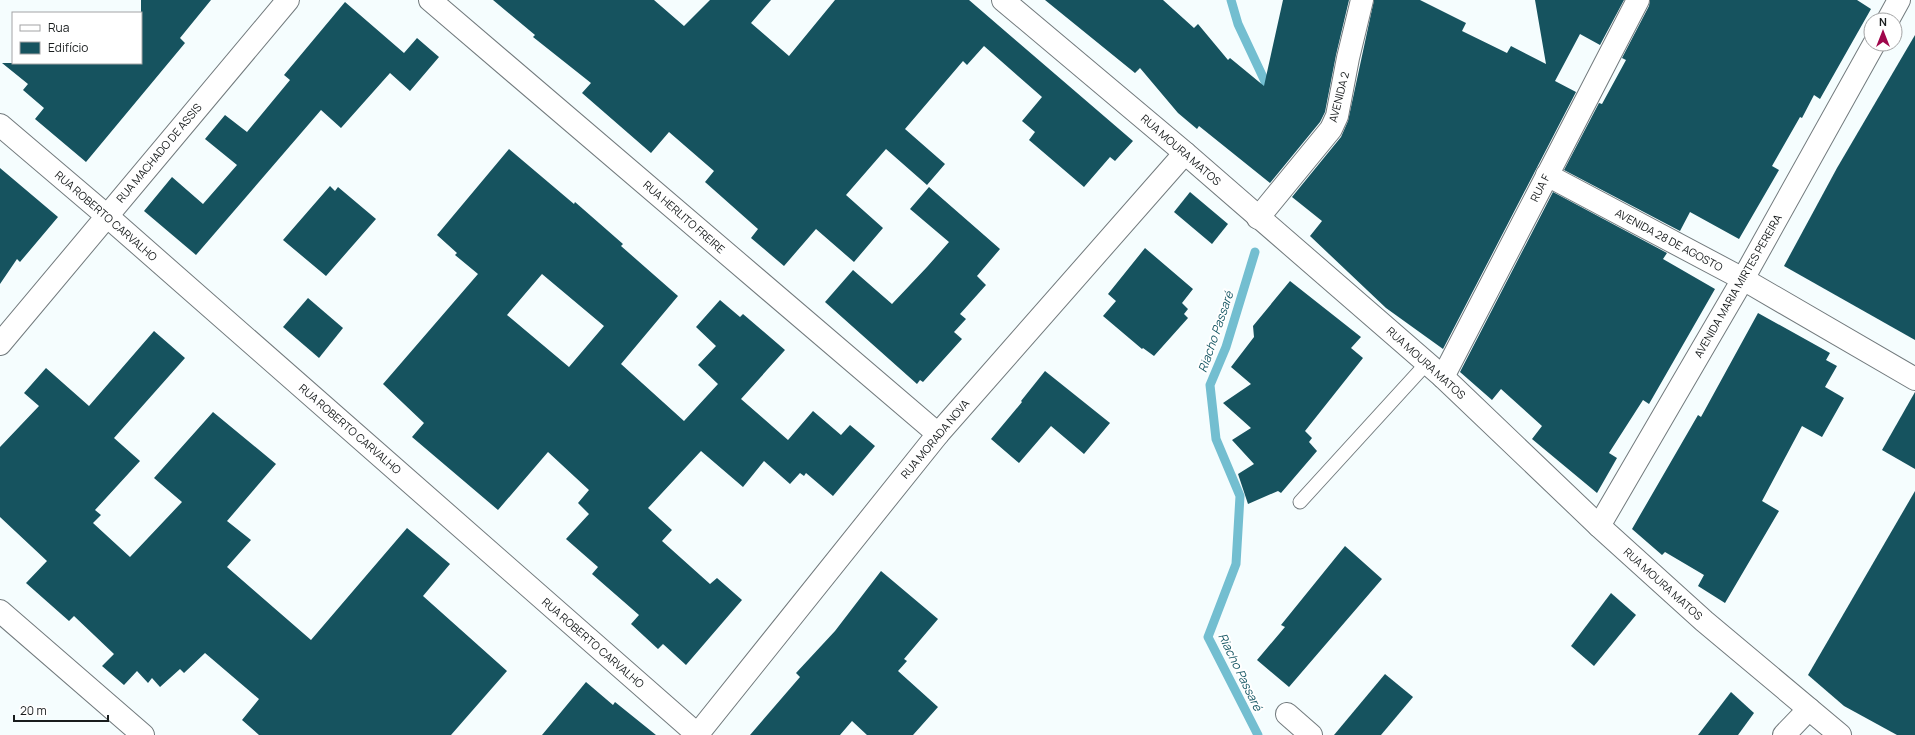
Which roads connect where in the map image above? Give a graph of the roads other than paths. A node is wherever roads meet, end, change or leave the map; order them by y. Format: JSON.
{"nodes":[{"id":1,"x":288,"y":0,"type":"edge"},
{"id":2,"x":430,"y":0,"type":"edge"},
{"id":3,"x":1003,"y":0,"type":"edge"},
{"id":4,"x":1362,"y":0,"type":"edge"},
{"id":5,"x":1638,"y":0,"type":"edge"},
{"id":6,"x":1899,"y":0,"type":"edge"},
{"id":7,"x":1892,"y":12,"type":"edge"},
{"id":8,"x":1870,"y":52,"type":"edge"},
{"id":9,"x":0,"y":125,"type":"edge"},
{"id":10,"x":1185,"y":153,"type":"junction"},
{"id":11,"x":1547,"y":175,"type":"junction"},
{"id":12,"x":107,"y":216,"type":"junction"},
{"id":13,"x":1258,"y":218,"type":"junction"},
{"id":14,"x":1743,"y":279,"type":"junction"},
{"id":15,"x":0,"y":344,"type":"edge"},
{"id":16,"x":1427,"y":363,"type":"junction"},
{"id":17,"x":1443,"y":377,"type":"junction"},
{"id":18,"x":1915,"y":379,"type":"edge"},
{"id":19,"x":938,"y":434,"type":"junction"},
{"id":20,"x":1300,"y":502,"type":"dead end"},
{"id":21,"x":1598,"y":526,"type":"junction"},
{"id":22,"x":0,"y":611,"type":"edge"},
{"id":23,"x":1809,"y":709,"type":"junction"},
{"id":24,"x":1287,"y":714,"type":"dead end"},
{"id":25,"x":143,"y":735,"type":"edge"},
{"id":26,"x":698,"y":735,"type":"edge"},
{"id":27,"x":1311,"y":735,"type":"edge"},
{"id":28,"x":1784,"y":735,"type":"edge"},
{"id":29,"x":1840,"y":735,"type":"edge"}],
"edges":[{"from":1,"to":12,"type":"street","name":"RUA MACHADO DE ASSIS"},
{"from":2,"to":19,"type":"street","name":"RUA HERLITO FREIRE"},
{"from":3,"to":10,"type":"street","name":"RUA MOURA MATOS"},
{"from":4,"to":13,"type":"street","name":"AVENIDA 2"},
{"from":5,"to":11,"type":"street","name":"RUA F"},
{"from":6,"to":7,"type":"street"},
{"from":8,"to":14,"type":"street","name":"AVENIDA MARIA MIRTES PEREIRA"},
{"from":9,"to":12,"type":"street","name":"RUA ROBERTO CARVALHO"},
{"from":10,"to":13,"type":"street","name":"RUA MOURA MATOS"},
{"from":10,"to":19,"type":"street","name":"RUA MORADA NOVA"},
{"from":11,"to":14,"type":"street","name":"AVENIDA 28 DE AGOSTO"},
{"from":11,"to":17,"type":"street","name":"RUA F"},
{"from":12,"to":15,"type":"street","name":"RUA MACHADO DE ASSIS"},
{"from":12,"to":26,"type":"street","name":"RUA ROBERTO CARVALHO"},
{"from":13,"to":16,"type":"street","name":"RUA MOURA MATOS"},
{"from":14,"to":18,"type":"street","name":"AVENIDA 28 DE AGOSTO"},
{"from":14,"to":21,"type":"street","name":"AVENIDA MARIA MIRTES PEREIRA"},
{"from":16,"to":17,"type":"street","name":"RUA MOURA MATOS"},
{"from":16,"to":20,"type":"lane"},
{"from":17,"to":21,"type":"street","name":"RUA MOURA MATOS"},
{"from":19,"to":26,"type":"street","name":"RUA MORADA NOVA"},
{"from":21,"to":23,"type":"street","name":"RUA MOURA MATOS"},
{"from":22,"to":25,"type":"street"},
{"from":23,"to":28,"type":"street"},
{"from":23,"to":29,"type":"street","name":"RUA MOURA MATOS"},
{"from":24,"to":27,"type":"street"}]}
